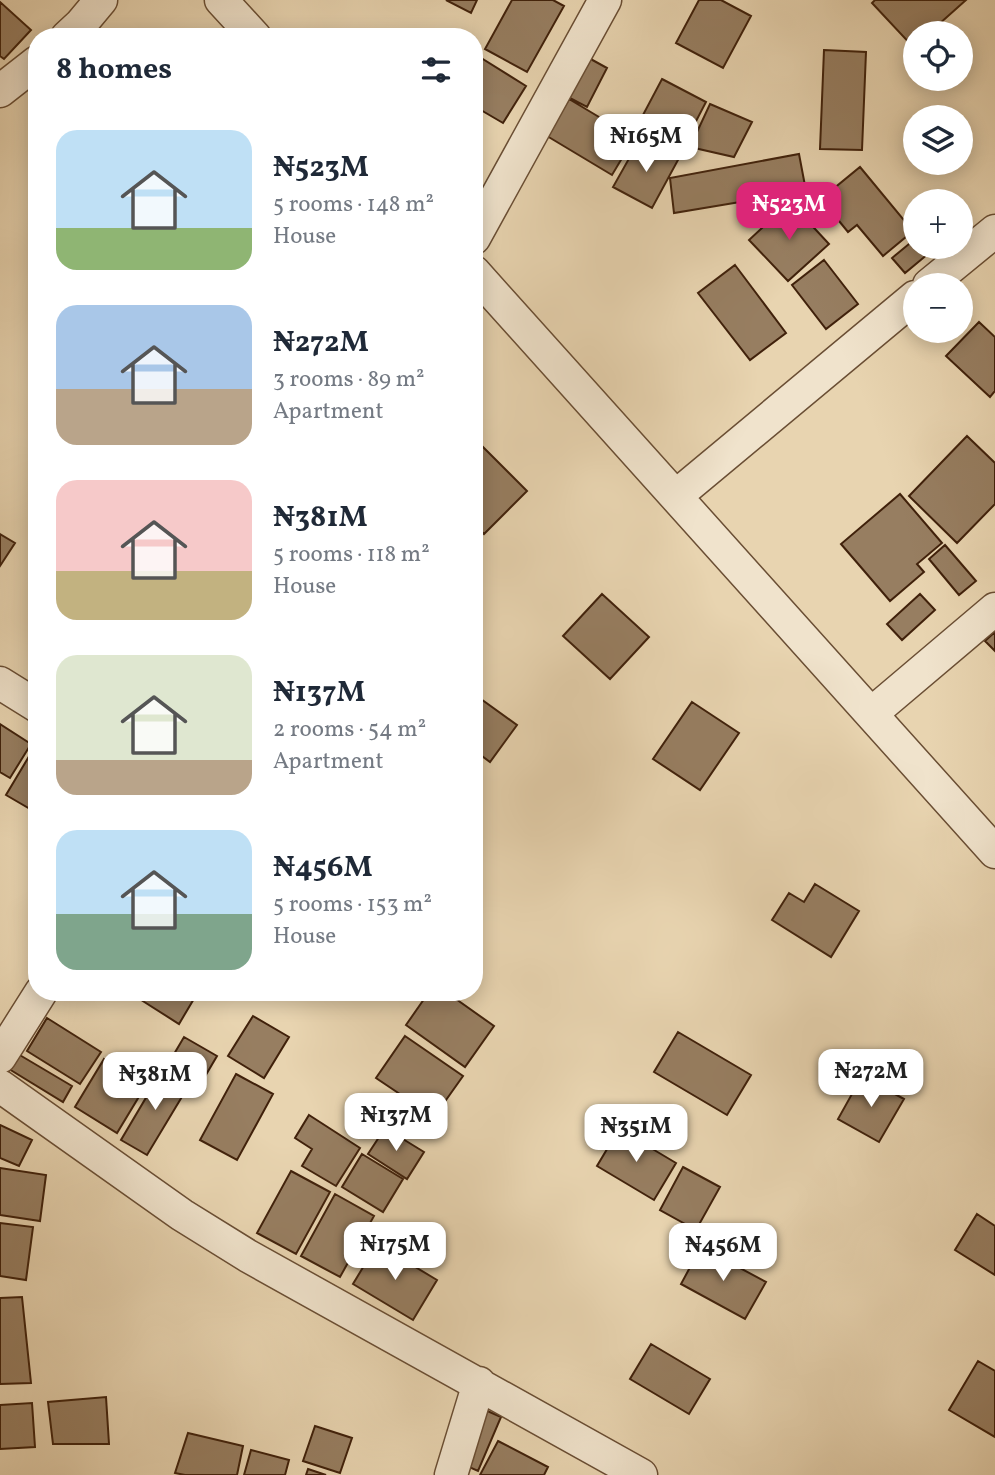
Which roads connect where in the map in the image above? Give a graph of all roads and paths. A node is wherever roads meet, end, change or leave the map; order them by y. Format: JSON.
{"nodes":[{"id":1,"x":100,"y":0,"type":"edge"},
{"id":2,"x":221,"y":0,"type":"edge"},
{"id":3,"x":605,"y":0,"type":"edge"},
{"id":4,"x":77,"y":28,"type":"edge"},
{"id":5,"x":247,"y":28,"type":"edge"},
{"id":6,"x":28,"y":69,"type":"edge"},
{"id":7,"x":0,"y":91,"type":"edge"},
{"id":8,"x":483,"y":222,"type":"edge"},
{"id":9,"x":995,"y":231,"type":"edge"},
{"id":10,"x":944,"y":273,"type":"edge"},
{"id":11,"x":483,"y":282,"type":"edge"},
{"id":12,"x":903,"y":307,"type":"edge"},
{"id":13,"x":676,"y":496,"type":"junction"},
{"id":14,"x":995,"y":609,"type":"edge"},
{"id":15,"x":0,"y":683,"type":"edge"},
{"id":16,"x":28,"y":700,"type":"edge"},
{"id":17,"x":872,"y":715,"type":"junction"},
{"id":18,"x":995,"y":852,"type":"edge"},
{"id":19,"x":35,"y":1001,"type":"edge"},
{"id":20,"x":0,"y":1057,"type":"edge"},
{"id":21,"x":0,"y":1086,"type":"edge"},
{"id":22,"x":479,"y":1382,"type":"junction"},
{"id":23,"x":451,"y":1475,"type":"edge"},
{"id":24,"x":641,"y":1475,"type":"edge"}],
"edges":[{"from":1,"to":4,"type":"street"},
{"from":2,"to":5,"type":"street"},
{"from":3,"to":8,"type":"street"},
{"from":6,"to":7,"type":"street"},
{"from":9,"to":10,"type":"street"},
{"from":11,"to":13,"type":"street"},
{"from":12,"to":13,"type":"street"},
{"from":13,"to":17,"type":"street"},
{"from":14,"to":17,"type":"street"},
{"from":15,"to":16,"type":"street"},
{"from":17,"to":18,"type":"street"},
{"from":19,"to":20,"type":"street"},
{"from":21,"to":22,"type":"street"},
{"from":22,"to":23,"type":"street"},
{"from":22,"to":24,"type":"street"}]}
